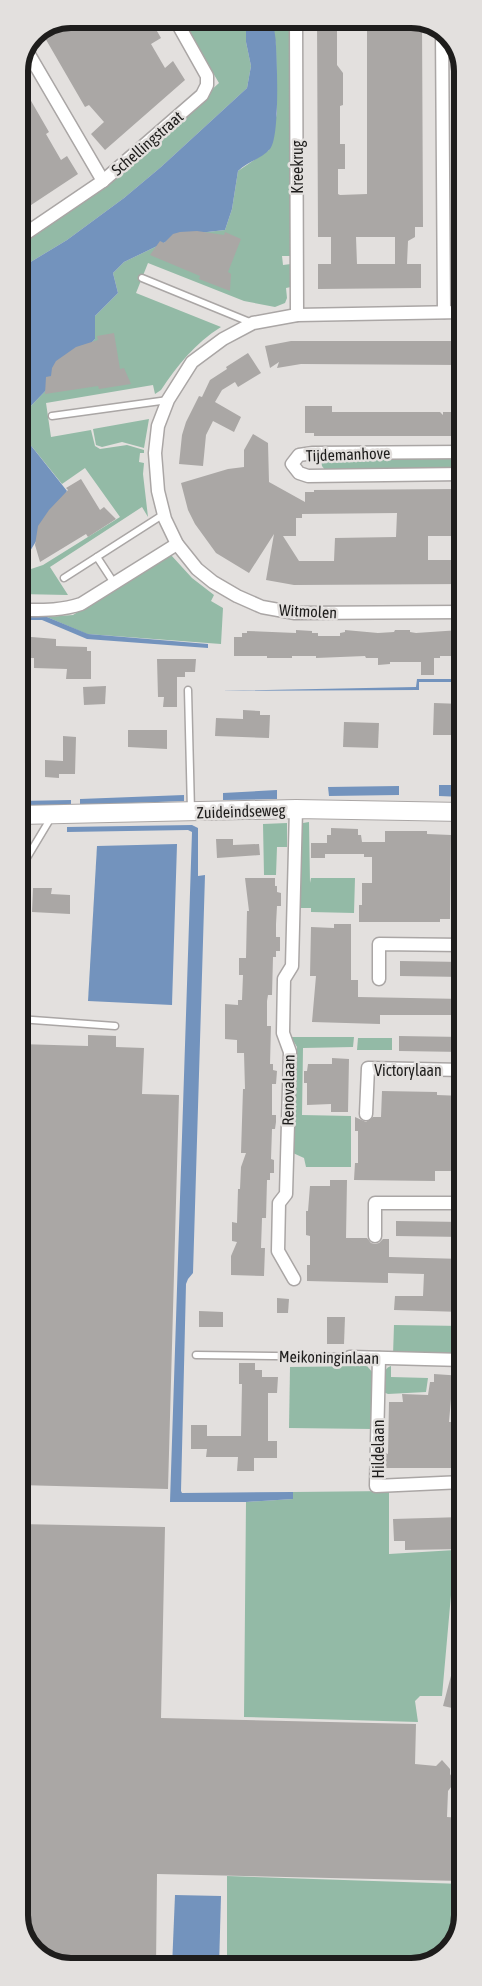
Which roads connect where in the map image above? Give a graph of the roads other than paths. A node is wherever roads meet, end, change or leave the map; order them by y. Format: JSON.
{"nodes":[{"id":1,"x":180,"y":28,"type":"edge"},
{"id":2,"x":296,"y":28,"type":"edge"},
{"id":3,"x":442,"y":40,"type":"edge"},
{"id":4,"x":30,"y":56,"type":"edge"},
{"id":5,"x":103,"y":181,"type":"junction"},
{"id":6,"x":28,"y":232,"type":"edge"},
{"id":7,"x":142,"y":278,"type":"dead end"},
{"id":8,"x":444,"y":312,"type":"junction"},
{"id":9,"x":454,"y":312,"type":"edge"},
{"id":10,"x":297,"y":315,"type":"junction"},
{"id":11,"x":253,"y":323,"type":"junction"},
{"id":12,"x":168,"y":400,"type":"junction"},
{"id":13,"x":52,"y":416,"type":"dead end"},
{"id":14,"x":454,"y":452,"type":"edge"},
{"id":15,"x":454,"y":474,"type":"edge"},
{"id":16,"x":164,"y":514,"type":"junction"},
{"id":17,"x":177,"y":544,"type":"junction"},
{"id":18,"x":97,"y":557,"type":"junction"},
{"id":19,"x":64,"y":578,"type":"dead end"},
{"id":20,"x":114,"y":584,"type":"junction"},
{"id":21,"x":28,"y":610,"type":"edge"},
{"id":22,"x":454,"y":612,"type":"edge"},
{"id":23,"x":188,"y":690,"type":"dead end"},
{"id":24,"x":296,"y":809,"type":"junction"},
{"id":25,"x":191,"y":812,"type":"junction"},
{"id":26,"x":454,"y":812,"type":"edge"},
{"id":27,"x":28,"y":815,"type":"edge"},
{"id":28,"x":53,"y":815,"type":"junction"},
{"id":29,"x":28,"y":856,"type":"edge"},
{"id":30,"x":454,"y":945,"type":"edge"},
{"id":31,"x":379,"y":979,"type":"dead end"},
{"id":32,"x":28,"y":1020,"type":"edge"},
{"id":33,"x":114,"y":1026,"type":"dead end"},
{"id":34,"x":454,"y":1070,"type":"edge"},
{"id":35,"x":366,"y":1114,"type":"dead end"},
{"id":36,"x":454,"y":1203,"type":"edge"},
{"id":37,"x":375,"y":1236,"type":"dead end"},
{"id":38,"x":294,"y":1279,"type":"dead end"},
{"id":39,"x":196,"y":1355,"type":"dead end"},
{"id":40,"x":350,"y":1357,"type":"joint"},
{"id":41,"x":379,"y":1358,"type":"junction"},
{"id":42,"x":454,"y":1360,"type":"edge"},
{"id":43,"x":454,"y":1482,"type":"edge"}],
"edges":[{"from":1,"to":5,"type":"street","name":"Schellingstraat"},
{"from":2,"to":10,"type":"street","name":"Kreekrug"},
{"from":3,"to":8,"type":"street"},
{"from":4,"to":5,"type":"street"},
{"from":5,"to":6,"type":"street","name":"Schellingstraat"},
{"from":7,"to":11,"type":"lane"},
{"from":8,"to":9,"type":"street","name":"Witmolen"},
{"from":8,"to":10,"type":"street","name":"Witmolen"},
{"from":10,"to":11,"type":"street","name":"Witmolen"},
{"from":11,"to":12,"type":"street","name":"Witmolen"},
{"from":12,"to":13,"type":"lane"},
{"from":12,"to":16,"type":"street","name":"Witmolen"},
{"from":14,"to":15,"type":"street","name":"Tijdemanhove"},
{"from":16,"to":17,"type":"street","name":"Witmolen"},
{"from":16,"to":18,"type":"lane"},
{"from":17,"to":20,"type":"street"},
{"from":17,"to":22,"type":"street","name":"Witmolen"},
{"from":18,"to":19,"type":"lane"},
{"from":18,"to":20,"type":"lane"},
{"from":20,"to":21,"type":"street"},
{"from":23,"to":25,"type":"lane"},
{"from":24,"to":25,"type":"street","name":"Zuideindseweg"},
{"from":24,"to":26,"type":"street","name":"Zuideindseweg"},
{"from":24,"to":38,"type":"street","name":"Renovalaan"},
{"from":25,"to":28,"type":"street","name":"Zuideindseweg"},
{"from":27,"to":28,"type":"street","name":"Zuideindseweg"},
{"from":28,"to":29,"type":"lane"},
{"from":30,"to":31,"type":"street"},
{"from":32,"to":33,"type":"lane"},
{"from":34,"to":35,"type":"street","name":"Victorylaan"},
{"from":36,"to":37,"type":"street"},
{"from":39,"to":40,"type":"lane","name":"Meikoninginlaan"},
{"from":40,"to":41,"type":"street","name":"Meikoninginlaan"},
{"from":41,"to":42,"type":"street","name":"Meikoninginlaan"},
{"from":41,"to":43,"type":"street","name":"Hildelaan"}]}
